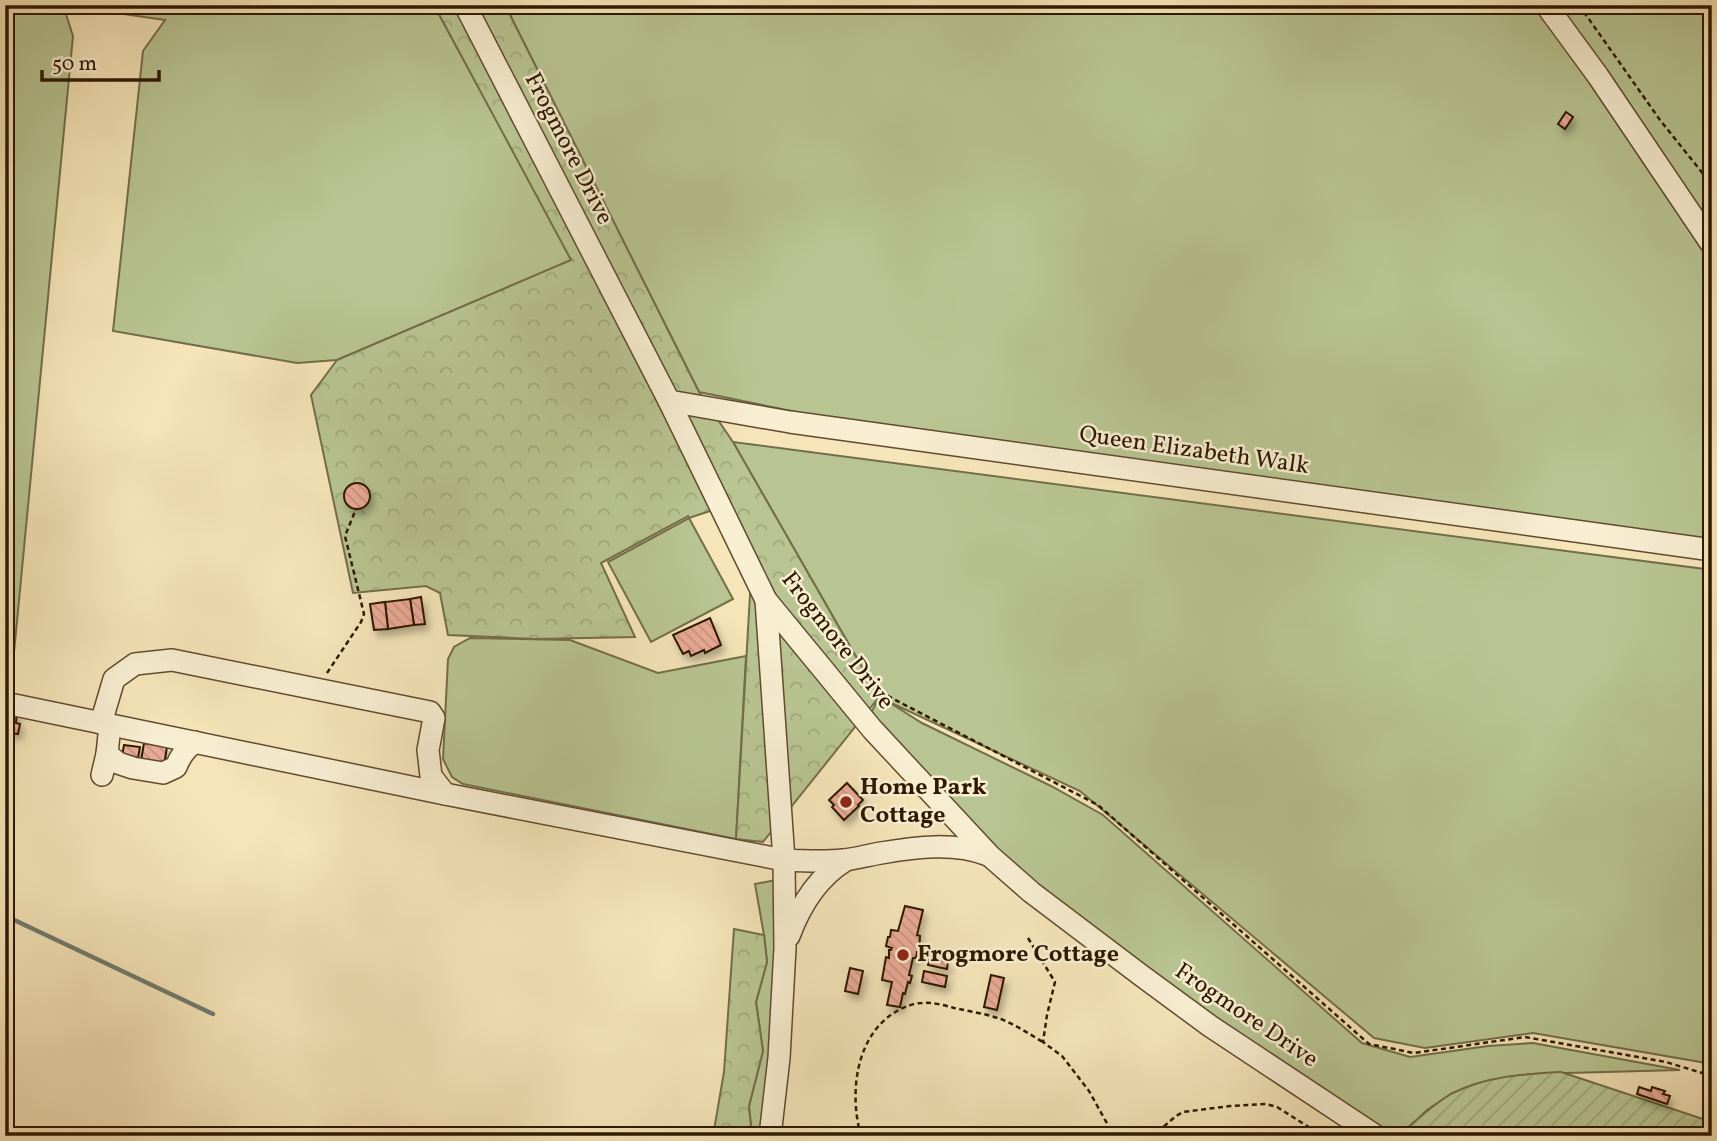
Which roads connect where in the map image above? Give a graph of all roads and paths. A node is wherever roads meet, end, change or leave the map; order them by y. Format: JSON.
{"nodes":[{"id":1,"x":465,"y":5,"type":"edge"},
{"id":2,"x":1546,"y":5,"type":"edge"},
{"id":3,"x":1578,"y":5,"type":"edge"},
{"id":4,"x":1712,"y":185,"type":"edge"},
{"id":5,"x":1712,"y":245,"type":"edge"},
{"id":6,"x":669,"y":401,"type":"junction"},
{"id":7,"x":356,"y":509,"type":"dead end"},
{"id":8,"x":1712,"y":550,"type":"edge"},
{"id":9,"x":766,"y":600,"type":"junction"},
{"id":10,"x":317,"y":690,"type":"junction"},
{"id":11,"x":880,"y":692,"type":"dead end"},
{"id":12,"x":5,"y":703,"type":"edge"},
{"id":13,"x":106,"y":724,"type":"junction"},
{"id":14,"x":195,"y":742,"type":"junction"},
{"id":15,"x":107,"y":754,"type":"junction"},
{"id":16,"x":102,"y":775,"type":"dead end"},
{"id":17,"x":445,"y":794,"type":"junction"},
{"id":18,"x":990,"y":856,"type":"junction"},
{"id":19,"x":784,"y":860,"type":"junction"},
{"id":20,"x":846,"y":860,"type":"junction"},
{"id":21,"x":1028,"y":938,"type":"dead end"},
{"id":22,"x":785,"y":948,"type":"junction"},
{"id":23,"x":1043,"y":1042,"type":"junction"},
{"id":24,"x":1712,"y":1076,"type":"edge"},
{"id":25,"x":770,"y":1136,"type":"edge"},
{"id":26,"x":861,"y":1136,"type":"edge"},
{"id":27,"x":1114,"y":1136,"type":"edge"},
{"id":28,"x":1150,"y":1136,"type":"edge"},
{"id":29,"x":1323,"y":1136,"type":"edge"},
{"id":30,"x":1376,"y":1136,"type":"edge"}],
"edges":[{"from":1,"to":6,"type":"lane","name":"Frogmore Drive"},
{"from":2,"to":5,"type":"lane"},
{"from":3,"to":4,"type":"path"},
{"from":6,"to":8,"type":"lane","name":"Queen Elizabeth Walk"},
{"from":6,"to":9,"type":"lane","name":"Frogmore Drive"},
{"from":7,"to":10,"type":"path"},
{"from":9,"to":18,"type":"lane","name":"Frogmore Drive"},
{"from":9,"to":19,"type":"lane"},
{"from":10,"to":13,"type":"lane"},
{"from":10,"to":17,"type":"lane"},
{"from":11,"to":24,"type":"path"},
{"from":12,"to":13,"type":"lane"},
{"from":13,"to":14,"type":"lane"},
{"from":13,"to":15,"type":"lane"},
{"from":14,"to":15,"type":"lane"},
{"from":14,"to":17,"type":"lane"},
{"from":15,"to":16,"type":"lane"},
{"from":17,"to":19,"type":"lane"},
{"from":18,"to":20,"type":"lane"},
{"from":18,"to":30,"type":"lane","name":"Frogmore Drive"},
{"from":19,"to":20,"type":"lane"},
{"from":19,"to":22,"type":"lane"},
{"from":20,"to":22,"type":"lane"},
{"from":21,"to":23,"type":"path"},
{"from":22,"to":25,"type":"lane"},
{"from":23,"to":26,"type":"path"},
{"from":23,"to":27,"type":"path"},
{"from":28,"to":29,"type":"path"}]}
